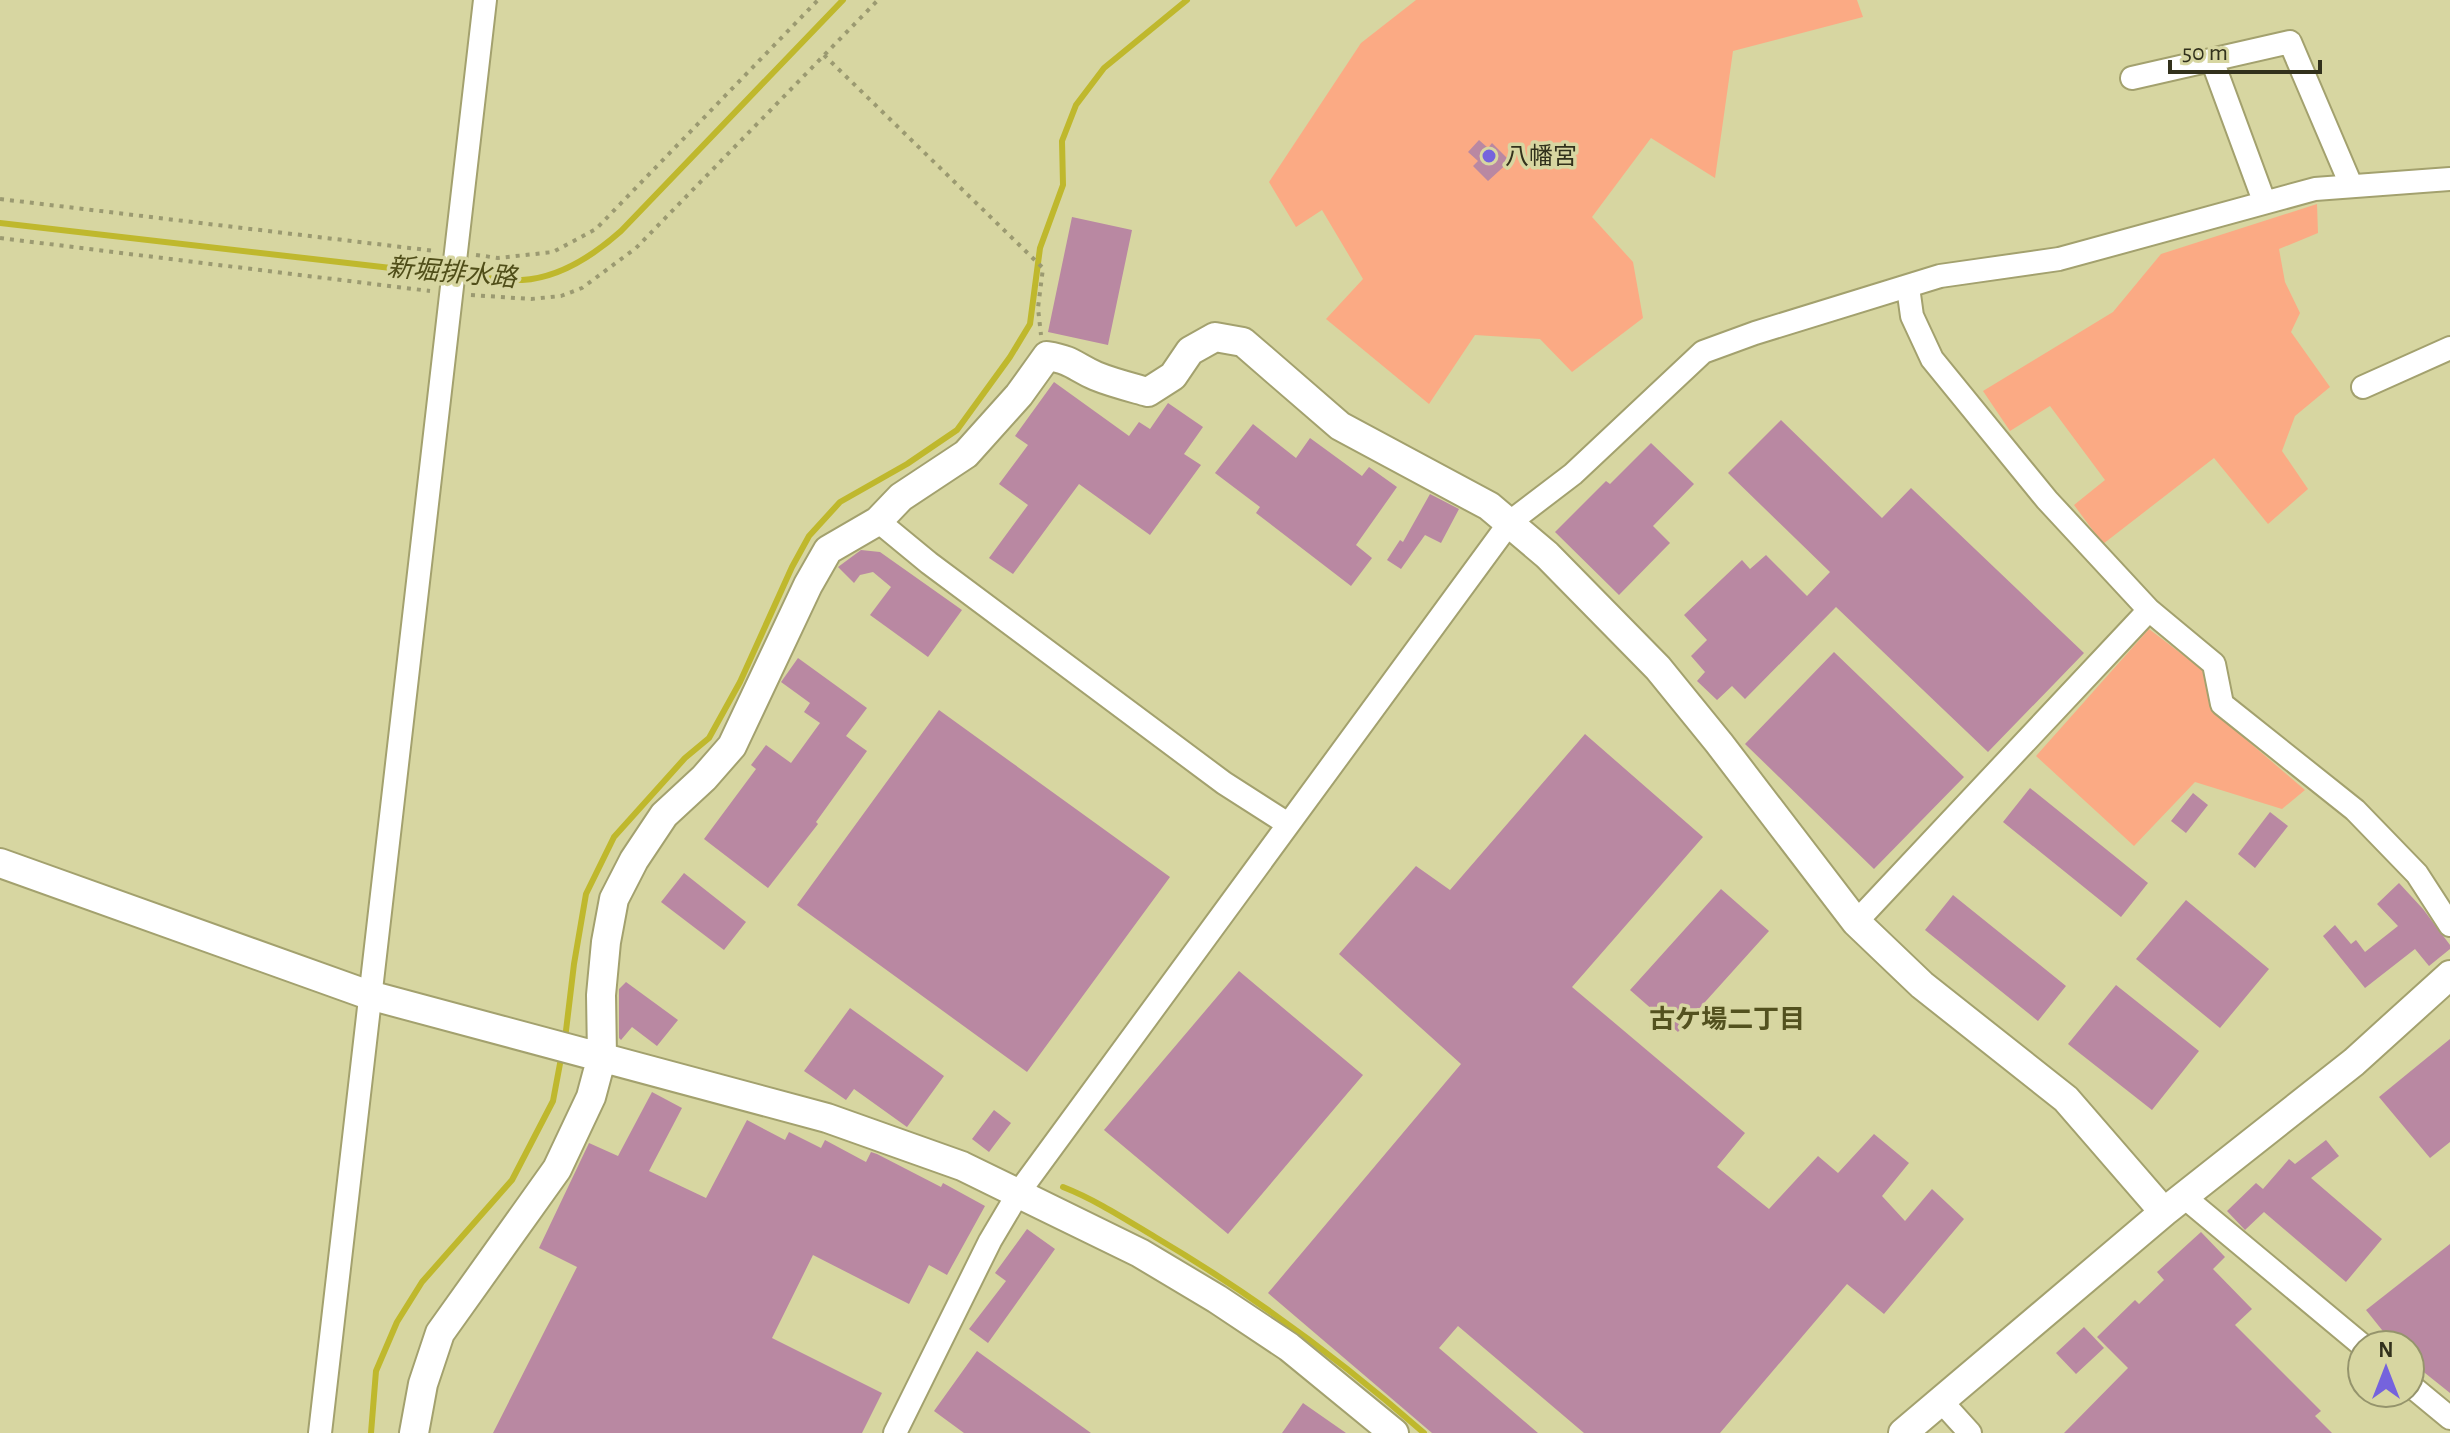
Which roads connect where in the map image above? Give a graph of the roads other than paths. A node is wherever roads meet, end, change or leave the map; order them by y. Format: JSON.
{"nodes":[{"id":1,"x":485,"y":0,"type":"edge"},
{"id":2,"x":2212,"y":60,"type":"junction"},
{"id":3,"x":2132,"y":78,"type":"dead end"},
{"id":4,"x":2450,"y":179,"type":"edge"},
{"id":5,"x":2351,"y":185,"type":"junction"},
{"id":6,"x":2264,"y":201,"type":"junction"},
{"id":7,"x":1908,"y":287,"type":"junction"},
{"id":8,"x":2450,"y":348,"type":"edge"},
{"id":9,"x":2363,"y":387,"type":"dead end"},
{"id":10,"x":878,"y":521,"type":"junction"},
{"id":11,"x":1510,"y":522,"type":"junction"},
{"id":12,"x":2149,"y":610,"type":"junction"},
{"id":13,"x":1288,"y":824,"type":"junction"},
{"id":14,"x":0,"y":863,"type":"edge"},
{"id":15,"x":1856,"y":922,"type":"junction"},
{"id":16,"x":2450,"y":925,"type":"edge"},
{"id":17,"x":2450,"y":975,"type":"edge"},
{"id":18,"x":369,"y":995,"type":"junction"},
{"id":19,"x":602,"y":1056,"type":"junction"},
{"id":20,"x":1019,"y":1192,"type":"junction"},
{"id":21,"x":2173,"y":1204,"type":"junction"},
{"id":22,"x":2346,"y":1333,"type":"edge"},
{"id":23,"x":2426,"y":1398,"type":"edge"},
{"id":24,"x":1941,"y":1401,"type":"junction"},
{"id":25,"x":2450,"y":1418,"type":"edge"},
{"id":26,"x":320,"y":1433,"type":"edge"},
{"id":27,"x":414,"y":1433,"type":"edge"},
{"id":28,"x":895,"y":1433,"type":"edge"},
{"id":29,"x":1394,"y":1433,"type":"edge"},
{"id":30,"x":1903,"y":1433,"type":"edge"},
{"id":31,"x":1970,"y":1433,"type":"edge"}],
"edges":[{"from":1,"to":18,"type":"street"},
{"from":2,"to":3,"type":"street"},
{"from":2,"to":5,"type":"street"},
{"from":2,"to":6,"type":"street"},
{"from":4,"to":5,"type":"street"},
{"from":5,"to":6,"type":"street"},
{"from":6,"to":7,"type":"street"},
{"from":7,"to":11,"type":"street"},
{"from":7,"to":12,"type":"street"},
{"from":8,"to":9,"type":"street"},
{"from":10,"to":11,"type":"street"},
{"from":10,"to":13,"type":"street"},
{"from":10,"to":19,"type":"street"},
{"from":11,"to":13,"type":"street"},
{"from":11,"to":15,"type":"street"},
{"from":12,"to":15,"type":"street"},
{"from":12,"to":16,"type":"street"},
{"from":13,"to":20,"type":"street"},
{"from":14,"to":18,"type":"street"},
{"from":15,"to":21,"type":"street"},
{"from":17,"to":21,"type":"street"},
{"from":18,"to":19,"type":"street"},
{"from":18,"to":26,"type":"street"},
{"from":19,"to":20,"type":"street"},
{"from":19,"to":27,"type":"street"},
{"from":20,"to":28,"type":"street"},
{"from":20,"to":29,"type":"street"},
{"from":21,"to":22,"type":"street"},
{"from":21,"to":24,"type":"street"},
{"from":23,"to":25,"type":"street"},
{"from":24,"to":30,"type":"street"},
{"from":24,"to":31,"type":"street"}]}
